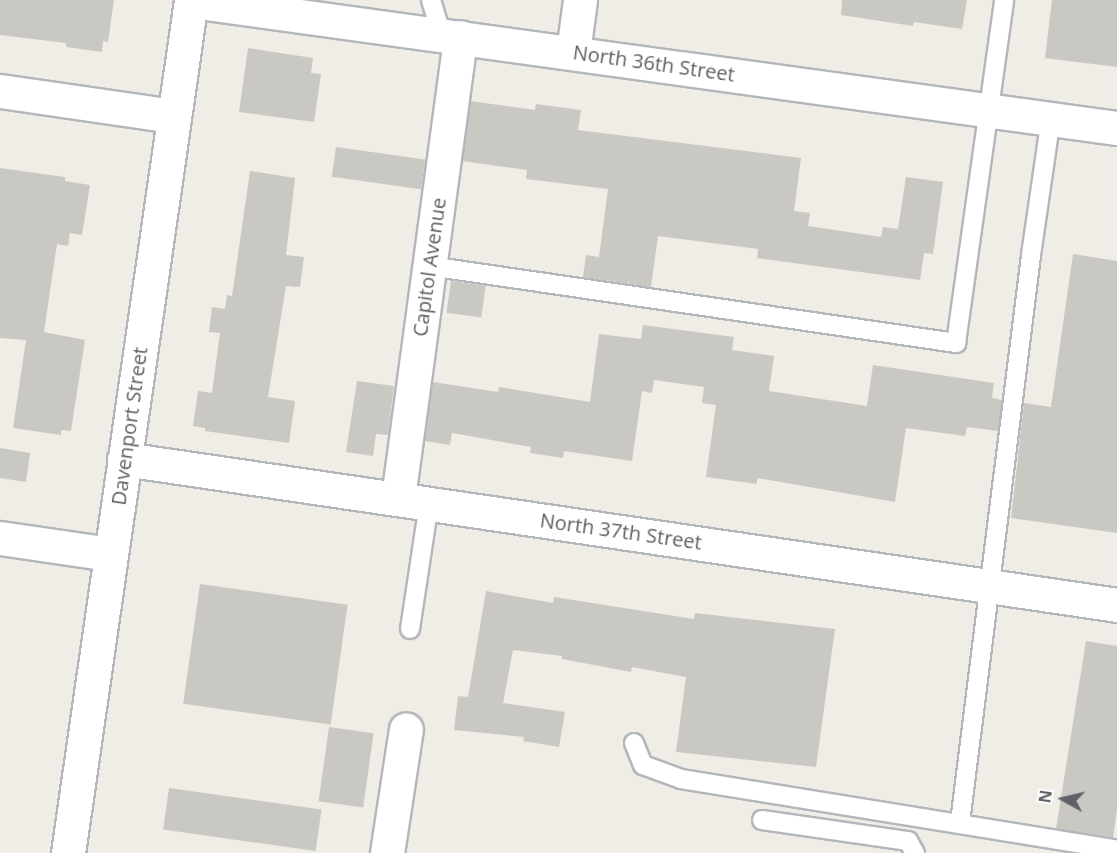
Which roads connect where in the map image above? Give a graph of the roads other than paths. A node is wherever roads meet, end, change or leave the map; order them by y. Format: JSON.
{"nodes":[{"id":1,"x":431,"y":0,"type":"edge"},
{"id":2,"x":580,"y":0,"type":"edge"},
{"id":3,"x":1004,"y":0,"type":"edge"},
{"id":4,"x":191,"y":1,"type":"edge"},
{"id":5,"x":451,"y":36,"type":"junction"},
{"id":6,"x":573,"y":52,"type":"junction"},
{"id":7,"x":0,"y":91,"type":"edge"},
{"id":8,"x":988,"y":109,"type":"junction"},
{"id":9,"x":173,"y":116,"type":"junction"},
{"id":10,"x":1051,"y":118,"type":"junction"},
{"id":11,"x":1117,"y":128,"type":"edge"},
{"id":12,"x":429,"y":266,"type":"junction"},
{"id":13,"x":124,"y":459,"type":"junction"},
{"id":14,"x":413,"y":500,"type":"junction"},
{"id":15,"x":0,"y":538,"type":"edge"},
{"id":16,"x":110,"y":554,"type":"junction"},
{"id":17,"x":990,"y":585,"type":"junction"},
{"id":18,"x":1117,"y":604,"type":"edge"},
{"id":19,"x":410,"y":628,"type":"dead end"},
{"id":20,"x":406,"y":729,"type":"dead end"},
{"id":21,"x":634,"y":743,"type":"dead end"},
{"id":22,"x":762,"y":820,"type":"dead end"},
{"id":23,"x":960,"y":823,"type":"junction"},
{"id":24,"x":1117,"y":850,"type":"edge"},
{"id":25,"x":68,"y":853,"type":"edge"},
{"id":26,"x":387,"y":853,"type":"edge"},
{"id":27,"x":915,"y":853,"type":"edge"}],
"edges":[{"from":1,"to":5,"type":"lane"},
{"from":2,"to":6,"type":"street"},
{"from":3,"to":8,"type":"lane"},
{"from":4,"to":5,"type":"street","name":"North 36th Street"},
{"from":4,"to":9,"type":"street","name":"Davenport Street"},
{"from":5,"to":6,"type":"street","name":"North 36th Street"},
{"from":5,"to":12,"type":"street","name":"Capitol Avenue"},
{"from":6,"to":8,"type":"street","name":"North 36th Street"},
{"from":7,"to":9,"type":"street"},
{"from":8,"to":10,"type":"street","name":"North 36th Street"},
{"from":8,"to":12,"type":"lane"},
{"from":9,"to":13,"type":"street","name":"Davenport Street"},
{"from":10,"to":11,"type":"street","name":"North 36th Street"},
{"from":10,"to":17,"type":"lane"},
{"from":12,"to":14,"type":"street","name":"Capitol Avenue"},
{"from":13,"to":14,"type":"street","name":"North 37th Street"},
{"from":13,"to":16,"type":"street","name":"Davenport Street"},
{"from":14,"to":17,"type":"street","name":"North 37th Street"},
{"from":14,"to":19,"type":"lane"},
{"from":15,"to":16,"type":"street"},
{"from":16,"to":25,"type":"street","name":"Davenport Street"},
{"from":17,"to":18,"type":"street","name":"North 37th Street"},
{"from":17,"to":23,"type":"lane"},
{"from":20,"to":26,"type":"street"},
{"from":21,"to":23,"type":"lane"},
{"from":22,"to":27,"type":"lane"},
{"from":23,"to":24,"type":"lane"}]}
